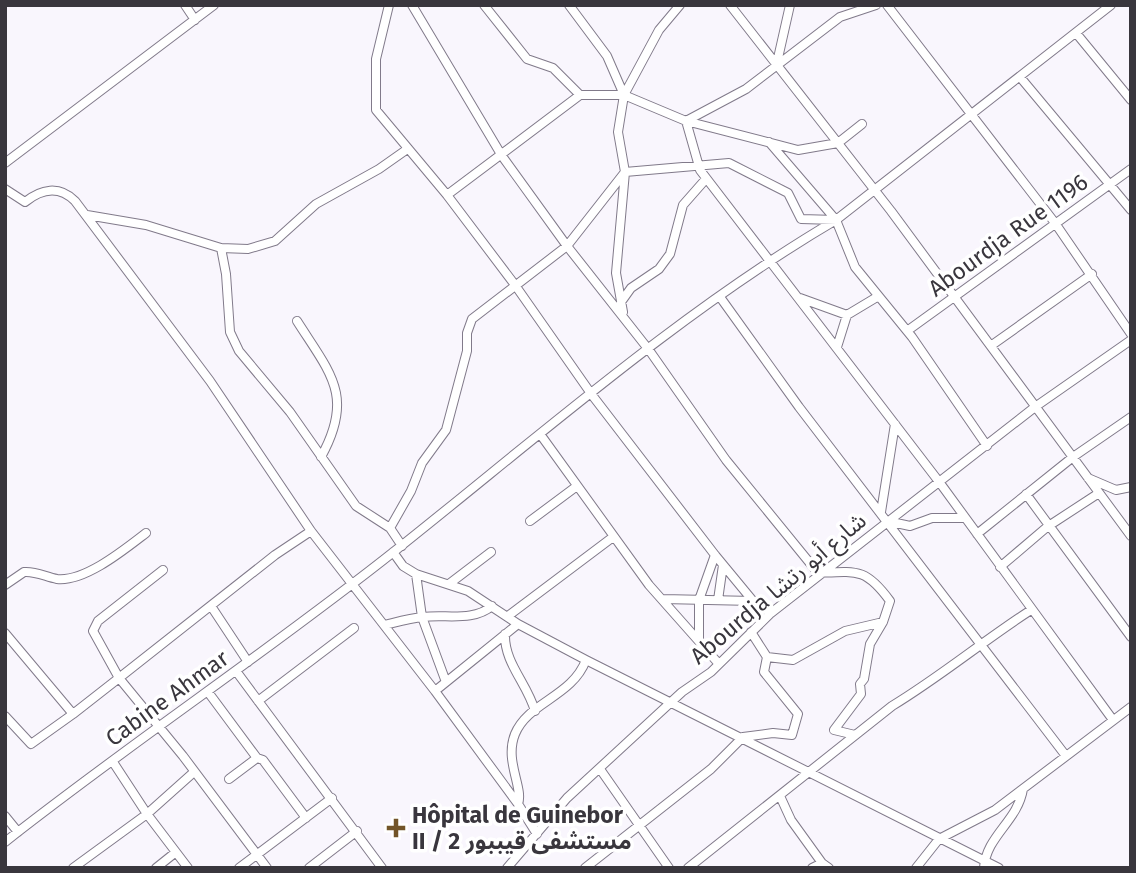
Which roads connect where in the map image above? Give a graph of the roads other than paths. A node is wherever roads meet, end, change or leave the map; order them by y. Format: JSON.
{"nodes":[{"id":1,"x":185,"y":5,"type":"edge"},
{"id":2,"x":214,"y":5,"type":"edge"},
{"id":3,"x":390,"y":5,"type":"edge"},
{"id":4,"x":412,"y":5,"type":"edge"},
{"id":5,"x":484,"y":5,"type":"edge"},
{"id":6,"x":569,"y":5,"type":"edge"},
{"id":7,"x":667,"y":5,"type":"edge"},
{"id":8,"x":680,"y":5,"type":"edge"},
{"id":9,"x":730,"y":5,"type":"edge"},
{"id":10,"x":790,"y":5,"type":"edge"},
{"id":11,"x":876,"y":5,"type":"edge"},
{"id":12,"x":887,"y":5,"type":"edge"},
{"id":13,"x":1111,"y":5,"type":"edge"},
{"id":14,"x":667,"y":16,"type":"junction"},
{"id":15,"x":195,"y":20,"type":"junction"},
{"id":16,"x":1076,"y":33,"type":"junction"},
{"id":17,"x":776,"y":66,"type":"junction"},
{"id":18,"x":1020,"y":77,"type":"junction"},
{"id":19,"x":580,"y":95,"type":"junction"},
{"id":20,"x":624,"y":95,"type":"junction"},
{"id":21,"x":1131,"y":100,"type":"edge"},
{"id":22,"x":973,"y":115,"type":"junction"},
{"id":23,"x":686,"y":121,"type":"junction"},
{"id":24,"x":862,"y":124,"type":"dead end"},
{"id":25,"x":769,"y":142,"type":"junction"},
{"id":26,"x":838,"y":143,"type":"junction"},
{"id":27,"x":406,"y":150,"type":"junction"},
{"id":28,"x":502,"y":156,"type":"junction"},
{"id":29,"x":5,"y":163,"type":"edge"},
{"id":30,"x":699,"y":166,"type":"junction"},
{"id":31,"x":1131,"y":169,"type":"edge"},
{"id":32,"x":625,"y":172,"type":"junction"},
{"id":33,"x":705,"y":180,"type":"junction"},
{"id":34,"x":1110,"y":185,"type":"junction"},
{"id":35,"x":5,"y":189,"type":"edge"},
{"id":36,"x":875,"y":190,"type":"junction"},
{"id":37,"x":447,"y":195,"type":"junction"},
{"id":38,"x":1131,"y":210,"type":"edge"},
{"id":39,"x":87,"y":215,"type":"junction"},
{"id":40,"x":836,"y":220,"type":"junction"},
{"id":41,"x":1055,"y":223,"type":"junction"},
{"id":42,"x":567,"y":246,"type":"junction"},
{"id":43,"x":221,"y":248,"type":"junction"},
{"id":44,"x":770,"y":259,"type":"junction"},
{"id":45,"x":1091,"y":274,"type":"junction"},
{"id":46,"x":515,"y":285,"type":"junction"},
{"id":47,"x":954,"y":296,"type":"junction"},
{"id":48,"x":720,"y":297,"type":"junction"},
{"id":49,"x":800,"y":298,"type":"junction"},
{"id":50,"x":877,"y":298,"type":"junction"},
{"id":51,"x":621,"y":302,"type":"junction"},
{"id":52,"x":847,"y":314,"type":"junction"},
{"id":53,"x":623,"y":315,"type":"junction"},
{"id":54,"x":297,"y":321,"type":"dead end"},
{"id":55,"x":907,"y":331,"type":"junction"},
{"id":56,"x":1131,"y":337,"type":"edge"},
{"id":57,"x":992,"y":345,"type":"junction"},
{"id":58,"x":837,"y":347,"type":"junction"},
{"id":59,"x":649,"y":350,"type":"junction"},
{"id":60,"x":592,"y":395,"type":"junction"},
{"id":61,"x":1035,"y":407,"type":"junction"},
{"id":62,"x":1131,"y":417,"type":"edge"},
{"id":63,"x":895,"y":424,"type":"junction"},
{"id":64,"x":540,"y":434,"type":"junction"},
{"id":65,"x":987,"y":446,"type":"junction"},
{"id":66,"x":321,"y":457,"type":"junction"},
{"id":67,"x":1073,"y":457,"type":"junction"},
{"id":68,"x":1088,"y":478,"type":"junction"},
{"id":69,"x":940,"y":483,"type":"junction"},
{"id":70,"x":577,"y":486,"type":"junction"},
{"id":71,"x":1131,"y":487,"type":"edge"},
{"id":72,"x":1099,"y":493,"type":"junction"},
{"id":73,"x":1026,"y":494,"type":"junction"},
{"id":74,"x":881,"y":512,"type":"junction"},
{"id":75,"x":965,"y":518,"type":"junction"},
{"id":76,"x":530,"y":521,"type":"dead end"},
{"id":77,"x":887,"y":521,"type":"junction"},
{"id":78,"x":1048,"y":527,"type":"junction"},
{"id":79,"x":390,"y":528,"type":"junction"},
{"id":80,"x":311,"y":531,"type":"junction"},
{"id":81,"x":146,"y":533,"type":"dead end"},
{"id":82,"x":977,"y":534,"type":"junction"},
{"id":83,"x":1131,"y":536,"type":"edge"},
{"id":84,"x":613,"y":537,"type":"junction"},
{"id":85,"x":402,"y":546,"type":"junction"},
{"id":86,"x":394,"y":552,"type":"junction"},
{"id":87,"x":491,"y":552,"type":"dead end"},
{"id":88,"x":715,"y":555,"type":"junction"},
{"id":89,"x":723,"y":565,"type":"junction"},
{"id":90,"x":1000,"y":567,"type":"junction"},
{"id":91,"x":163,"y":570,"type":"dead end"},
{"id":92,"x":818,"y":573,"type":"junction"},
{"id":93,"x":416,"y":574,"type":"junction"},
{"id":94,"x":352,"y":584,"type":"junction"},
{"id":95,"x":449,"y":584,"type":"junction"},
{"id":96,"x":5,"y":585,"type":"edge"},
{"id":97,"x":663,"y":599,"type":"junction"},
{"id":98,"x":699,"y":600,"type":"junction"},
{"id":99,"x":718,"y":600,"type":"junction"},
{"id":100,"x":753,"y":601,"type":"junction"},
{"id":101,"x":211,"y":606,"type":"junction"},
{"id":102,"x":492,"y":606,"type":"junction"},
{"id":103,"x":1031,"y":610,"type":"junction"},
{"id":104,"x":771,"y":613,"type":"junction"},
{"id":105,"x":508,"y":616,"type":"junction"},
{"id":106,"x":422,"y":617,"type":"junction"},
{"id":107,"x":883,"y":622,"type":"junction"},
{"id":108,"x":518,"y":624,"type":"junction"},
{"id":109,"x":385,"y":625,"type":"junction"},
{"id":110,"x":354,"y":628,"type":"dead end"},
{"id":111,"x":751,"y":632,"type":"junction"},
{"id":112,"x":5,"y":633,"type":"edge"},
{"id":113,"x":505,"y":634,"type":"junction"},
{"id":114,"x":1131,"y":637,"type":"edge"},
{"id":115,"x":699,"y":640,"type":"junction"},
{"id":116,"x":979,"y":643,"type":"junction"},
{"id":117,"x":767,"y":657,"type":"junction"},
{"id":118,"x":586,"y":660,"type":"junction"},
{"id":119,"x":248,"y":662,"type":"junction"},
{"id":120,"x":719,"y":664,"type":"junction"},
{"id":121,"x":236,"y":671,"type":"junction"},
{"id":122,"x":119,"y":678,"type":"junction"},
{"id":123,"x":446,"y":682,"type":"junction"},
{"id":124,"x":435,"y":691,"type":"junction"},
{"id":125,"x":208,"y":692,"type":"junction"},
{"id":126,"x":258,"y":701,"type":"junction"},
{"id":127,"x":671,"y":703,"type":"junction"},
{"id":128,"x":1131,"y":707,"type":"edge"},
{"id":129,"x":536,"y":711,"type":"junction"},
{"id":130,"x":73,"y":714,"type":"junction"},
{"id":131,"x":5,"y":716,"type":"edge"},
{"id":132,"x":1113,"y":720,"type":"junction"},
{"id":133,"x":158,"y":727,"type":"junction"},
{"id":134,"x":855,"y":735,"type":"junction"},
{"id":135,"x":743,"y":737,"type":"junction"},
{"id":136,"x":1066,"y":756,"type":"junction"},
{"id":137,"x":257,"y":758,"type":"junction"},
{"id":138,"x":113,"y":762,"type":"junction"},
{"id":139,"x":600,"y":769,"type":"junction"},
{"id":140,"x":810,"y":770,"type":"junction"},
{"id":141,"x":194,"y":772,"type":"junction"},
{"id":142,"x":229,"y":779,"type":"dead end"},
{"id":143,"x":1023,"y":789,"type":"junction"},
{"id":144,"x":780,"y":796,"type":"junction"},
{"id":145,"x":332,"y":798,"type":"junction"},
{"id":146,"x":518,"y":804,"type":"junction"},
{"id":147,"x":147,"y":814,"type":"junction"},
{"id":148,"x":5,"y":816,"type":"edge"},
{"id":149,"x":306,"y":818,"type":"junction"},
{"id":150,"x":640,"y":827,"type":"junction"},
{"id":151,"x":357,"y":831,"type":"junction"},
{"id":152,"x":18,"y":832,"type":"junction"},
{"id":153,"x":537,"y":834,"type":"junction"},
{"id":154,"x":939,"y":839,"type":"junction"},
{"id":155,"x":5,"y":842,"type":"edge"},
{"id":156,"x":176,"y":852,"type":"junction"},
{"id":157,"x":258,"y":856,"type":"junction"},
{"id":158,"x":984,"y":864,"type":"edge"},
{"id":159,"x":825,"y":865,"type":"edge"},
{"id":160,"x":73,"y":868,"type":"edge"},
{"id":161,"x":156,"y":868,"type":"edge"},
{"id":162,"x":188,"y":868,"type":"edge"},
{"id":163,"x":239,"y":868,"type":"edge"},
{"id":164,"x":267,"y":868,"type":"edge"},
{"id":165,"x":309,"y":868,"type":"edge"},
{"id":166,"x":382,"y":868,"type":"edge"},
{"id":167,"x":507,"y":868,"type":"edge"},
{"id":168,"x":585,"y":868,"type":"edge"},
{"id":169,"x":670,"y":868,"type":"edge"},
{"id":170,"x":688,"y":868,"type":"edge"},
{"id":171,"x":812,"y":868,"type":"edge"},
{"id":172,"x":916,"y":868,"type":"edge"},
{"id":173,"x":999,"y":868,"type":"edge"}],
"edges":[{"from":1,"to":15,"type":"street"},
{"from":2,"to":15,"type":"street"},
{"from":3,"to":27,"type":"street"},
{"from":4,"to":28,"type":"street"},
{"from":5,"to":19,"type":"street"},
{"from":6,"to":20,"type":"street"},
{"from":7,"to":14,"type":"street"},
{"from":8,"to":14,"type":"street"},
{"from":9,"to":17,"type":"street"},
{"from":10,"to":17,"type":"street"},
{"from":11,"to":17,"type":"street"},
{"from":12,"to":22,"type":"street"},
{"from":13,"to":16,"type":"street","name":"Cabine Ahmar"},
{"from":14,"to":20,"type":"street"},
{"from":15,"to":29,"type":"street"},
{"from":16,"to":18,"type":"street","name":"Cabine Ahmar"},
{"from":16,"to":21,"type":"street"},
{"from":17,"to":23,"type":"street"},
{"from":17,"to":26,"type":"street"},
{"from":18,"to":22,"type":"street","name":"Cabine Ahmar"},
{"from":18,"to":34,"type":"street"},
{"from":19,"to":20,"type":"street"},
{"from":19,"to":28,"type":"street"},
{"from":20,"to":23,"type":"street"},
{"from":20,"to":32,"type":"street"},
{"from":22,"to":36,"type":"street","name":"Cabine Ahmar"},
{"from":22,"to":41,"type":"street"},
{"from":23,"to":25,"type":"street"},
{"from":23,"to":30,"type":"street"},
{"from":24,"to":26,"type":"street"},
{"from":25,"to":26,"type":"street"},
{"from":25,"to":40,"type":"street"},
{"from":26,"to":36,"type":"street"},
{"from":27,"to":37,"type":"street"},
{"from":27,"to":43,"type":"street"},
{"from":28,"to":37,"type":"street"},
{"from":28,"to":42,"type":"street"},
{"from":30,"to":32,"type":"street"},
{"from":30,"to":33,"type":"street"},
{"from":30,"to":40,"type":"street"},
{"from":31,"to":34,"type":"street","name":"Abourdja Rue 1196"},
{"from":32,"to":42,"type":"street"},
{"from":32,"to":51,"type":"street"},
{"from":33,"to":44,"type":"street"},
{"from":33,"to":51,"type":"street"},
{"from":34,"to":38,"type":"street"},
{"from":34,"to":41,"type":"street","name":"Abourdja Rue 1196"},
{"from":35,"to":39,"type":"street"},
{"from":36,"to":40,"type":"street","name":"Cabine Ahmar"},
{"from":36,"to":47,"type":"street"},
{"from":37,"to":46,"type":"street"},
{"from":39,"to":43,"type":"street"},
{"from":39,"to":80,"type":"street"},
{"from":40,"to":44,"type":"street","name":"Cabine Ahmar"},
{"from":40,"to":50,"type":"street"},
{"from":41,"to":45,"type":"street"},
{"from":41,"to":47,"type":"street","name":"Abourdja Rue 1196"},
{"from":42,"to":46,"type":"street"},
{"from":42,"to":53,"type":"street"},
{"from":43,"to":66,"type":"street"},
{"from":44,"to":48,"type":"street","name":"Cabine Ahmar"},
{"from":44,"to":49,"type":"street"},
{"from":45,"to":56,"type":"street"},
{"from":45,"to":57,"type":"street"},
{"from":46,"to":60,"type":"street"},
{"from":46,"to":79,"type":"street"},
{"from":47,"to":55,"type":"street","name":"Abourdja Rue 1196"},
{"from":47,"to":57,"type":"street"},
{"from":48,"to":59,"type":"street","name":"Cabine Ahmar"},
{"from":48,"to":74,"type":"street"},
{"from":49,"to":52,"type":"street"},
{"from":49,"to":58,"type":"street"},
{"from":50,"to":52,"type":"street"},
{"from":50,"to":55,"type":"street"},
{"from":51,"to":53,"type":"street"},
{"from":52,"to":58,"type":"street"},
{"from":53,"to":59,"type":"street"},
{"from":54,"to":66,"type":"street"},
{"from":55,"to":65,"type":"street"},
{"from":56,"to":61,"type":"street","name":"Abourdja شارع أبو رتشا"},
{"from":57,"to":61,"type":"street"},
{"from":58,"to":63,"type":"street"},
{"from":59,"to":60,"type":"street","name":"Cabine Ahmar"},
{"from":59,"to":92,"type":"street"},
{"from":60,"to":64,"type":"street","name":"Cabine Ahmar"},
{"from":60,"to":88,"type":"street"},
{"from":61,"to":65,"type":"street","name":"Abourdja شارع أبو رتشا"},
{"from":61,"to":67,"type":"street"},
{"from":62,"to":67,"type":"street"},
{"from":63,"to":69,"type":"street"},
{"from":63,"to":74,"type":"street"},
{"from":64,"to":70,"type":"street"},
{"from":64,"to":85,"type":"street","name":"Cabine Ahmar"},
{"from":65,"to":69,"type":"street","name":"Abourdja شارع أبو رتشا"},
{"from":66,"to":79,"type":"street"},
{"from":67,"to":68,"type":"street"},
{"from":67,"to":73,"type":"street"},
{"from":68,"to":71,"type":"street"},
{"from":68,"to":72,"type":"street"},
{"from":69,"to":75,"type":"street"},
{"from":69,"to":77,"type":"street","name":"Abourdja شارع أبو رتشا"},
{"from":70,"to":76,"type":"street"},
{"from":70,"to":84,"type":"street"},
{"from":72,"to":78,"type":"street"},
{"from":72,"to":83,"type":"street"},
{"from":73,"to":78,"type":"street"},
{"from":73,"to":82,"type":"street"},
{"from":74,"to":77,"type":"street"},
{"from":75,"to":77,"type":"street"},
{"from":75,"to":82,"type":"street"},
{"from":77,"to":92,"type":"street","name":"Abourdja شارع أبو رتشا"},
{"from":77,"to":116,"type":"street"},
{"from":78,"to":90,"type":"street"},
{"from":78,"to":114,"type":"street"},
{"from":79,"to":85,"type":"street"},
{"from":80,"to":94,"type":"street"},
{"from":80,"to":101,"type":"street"},
{"from":81,"to":96,"type":"street"},
{"from":82,"to":90,"type":"street"},
{"from":84,"to":97,"type":"street"},
{"from":84,"to":105,"type":"street"},
{"from":85,"to":86,"type":"street","name":"Cabine Ahmar"},
{"from":86,"to":93,"type":"street"},
{"from":86,"to":94,"type":"street","name":"Cabine Ahmar"},
{"from":87,"to":95,"type":"street"},
{"from":88,"to":89,"type":"street"},
{"from":88,"to":98,"type":"street"},
{"from":89,"to":99,"type":"street"},
{"from":89,"to":100,"type":"street"},
{"from":90,"to":103,"type":"street"},
{"from":91,"to":122,"type":"street"},
{"from":92,"to":104,"type":"street","name":"Abourdja شارع أبو رتشا"},
{"from":92,"to":107,"type":"street"},
{"from":93,"to":95,"type":"street"},
{"from":93,"to":106,"type":"street"},
{"from":94,"to":109,"type":"street"},
{"from":94,"to":119,"type":"street","name":"Cabine Ahmar"},
{"from":95,"to":102,"type":"street"},
{"from":97,"to":98,"type":"street"},
{"from":97,"to":115,"type":"street"},
{"from":98,"to":99,"type":"street"},
{"from":98,"to":115,"type":"street"},
{"from":99,"to":100,"type":"street"},
{"from":100,"to":104,"type":"street"},
{"from":101,"to":119,"type":"street"},
{"from":101,"to":122,"type":"street"},
{"from":102,"to":105,"type":"street"},
{"from":102,"to":106,"type":"street"},
{"from":103,"to":116,"type":"street"},
{"from":103,"to":132,"type":"street"},
{"from":104,"to":111,"type":"street","name":"Abourdja شارع أبو رتشا"},
{"from":105,"to":108,"type":"street"},
{"from":106,"to":109,"type":"street"},
{"from":106,"to":123,"type":"street"},
{"from":107,"to":117,"type":"street"},
{"from":107,"to":134,"type":"street"},
{"from":108,"to":113,"type":"street"},
{"from":108,"to":118,"type":"street"},
{"from":109,"to":124,"type":"street"},
{"from":110,"to":126,"type":"street"},
{"from":111,"to":117,"type":"street"},
{"from":111,"to":120,"type":"street","name":"Abourdja شارع أبو رتشا"},
{"from":112,"to":130,"type":"street"},
{"from":113,"to":123,"type":"street"},
{"from":113,"to":129,"type":"street"},
{"from":115,"to":120,"type":"street"},
{"from":116,"to":134,"type":"street"},
{"from":116,"to":136,"type":"street"},
{"from":117,"to":135,"type":"street"},
{"from":118,"to":127,"type":"street"},
{"from":118,"to":129,"type":"street"},
{"from":119,"to":121,"type":"street","name":"Cabine Ahmar"},
{"from":120,"to":127,"type":"street","name":"Abourdja شارع أبو رتشا"},
{"from":121,"to":125,"type":"street","name":"Cabine Ahmar"},
{"from":121,"to":126,"type":"street"},
{"from":122,"to":130,"type":"street"},
{"from":122,"to":133,"type":"street"},
{"from":123,"to":124,"type":"street"},
{"from":124,"to":146,"type":"street"},
{"from":125,"to":133,"type":"street","name":"Cabine Ahmar"},
{"from":125,"to":137,"type":"street"},
{"from":126,"to":145,"type":"street"},
{"from":127,"to":135,"type":"street"},
{"from":127,"to":139,"type":"street","name":"Abourdja شارع أبو رتشا"},
{"from":128,"to":132,"type":"street"},
{"from":129,"to":146,"type":"street"},
{"from":130,"to":131,"type":"street"},
{"from":132,"to":136,"type":"street"},
{"from":133,"to":138,"type":"street","name":"Cabine Ahmar"},
{"from":133,"to":141,"type":"street"},
{"from":134,"to":140,"type":"street"},
{"from":135,"to":140,"type":"street"},
{"from":135,"to":150,"type":"street"},
{"from":136,"to":143,"type":"street"},
{"from":137,"to":142,"type":"street"},
{"from":137,"to":149,"type":"street"},
{"from":138,"to":147,"type":"street"},
{"from":138,"to":152,"type":"street","name":"Cabine Ahmar"},
{"from":139,"to":150,"type":"street"},
{"from":139,"to":153,"type":"street","name":"Abourdja شارع أبو رتشا"},
{"from":140,"to":144,"type":"street"},
{"from":140,"to":154,"type":"street"},
{"from":141,"to":147,"type":"street"},
{"from":141,"to":157,"type":"street"},
{"from":143,"to":154,"type":"street"},
{"from":143,"to":158,"type":"street"},
{"from":144,"to":159,"type":"street"},
{"from":144,"to":170,"type":"street"},
{"from":145,"to":149,"type":"street"},
{"from":145,"to":151,"type":"street"},
{"from":146,"to":153,"type":"street"},
{"from":147,"to":156,"type":"street"},
{"from":147,"to":160,"type":"street"},
{"from":148,"to":152,"type":"street"},
{"from":149,"to":157,"type":"street"},
{"from":150,"to":168,"type":"street"},
{"from":150,"to":169,"type":"street"},
{"from":151,"to":165,"type":"street"},
{"from":151,"to":166,"type":"street"},
{"from":152,"to":155,"type":"street","name":"Cabine Ahmar"},
{"from":153,"to":167,"type":"street","name":"Abourdja شارع أبو رتشا"},
{"from":154,"to":158,"type":"street"},
{"from":154,"to":172,"type":"street"},
{"from":156,"to":161,"type":"street"},
{"from":156,"to":162,"type":"street"},
{"from":157,"to":163,"type":"street"},
{"from":157,"to":164,"type":"street"},
{"from":158,"to":173,"type":"street"},
{"from":159,"to":171,"type":"street"}]}
